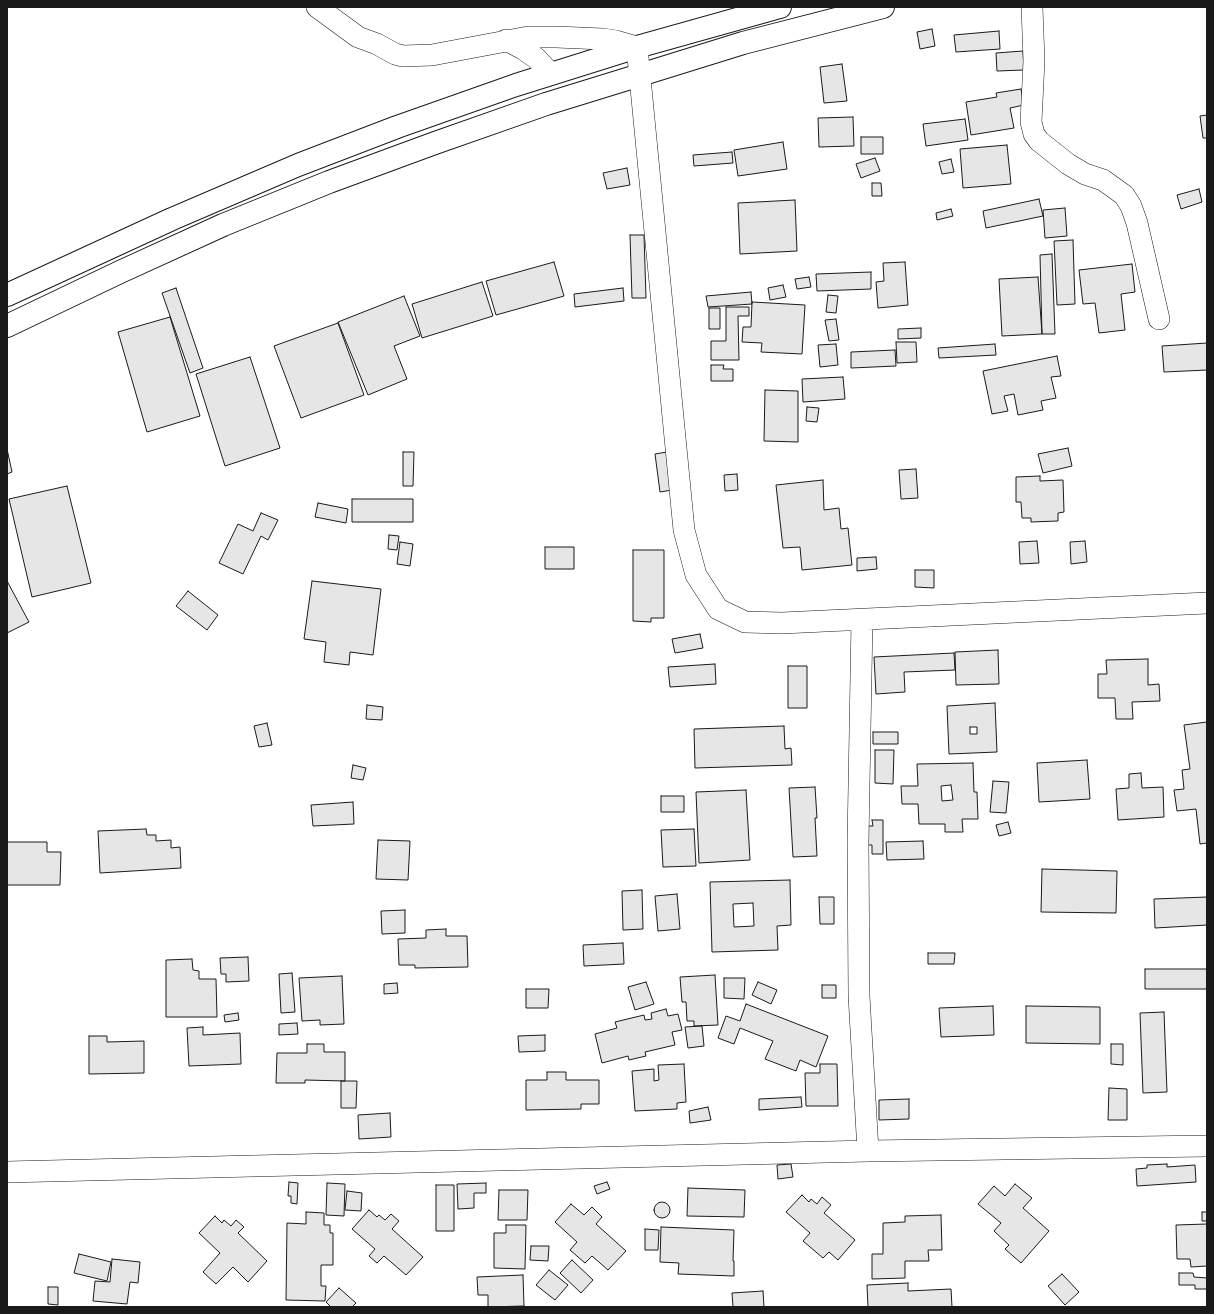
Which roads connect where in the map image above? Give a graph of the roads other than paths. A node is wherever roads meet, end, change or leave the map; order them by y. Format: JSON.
{"nodes":[{"id":1,"x":317,"y":7,"type":"edge"},
{"id":2,"x":780,"y":7,"type":"edge"},
{"id":3,"x":883,"y":7,"type":"edge"},
{"id":4,"x":1032,"y":7,"type":"edge"},
{"id":5,"x":831,"y":13,"type":"edge"},
{"id":6,"x":506,"y":40,"type":"junction"},
{"id":7,"x":637,"y":47,"type":"junction"},
{"id":8,"x":551,"y":74,"type":"junction"},
{"id":9,"x":640,"y":75,"type":"junction"},
{"id":10,"x":7,"y":295,"type":"edge"},
{"id":11,"x":1159,"y":319,"type":"dead end"},
{"id":12,"x":7,"y":326,"type":"edge"},
{"id":13,"x":1207,"y":603,"type":"edge"},
{"id":14,"x":862,"y":620,"type":"junction"},
{"id":15,"x":1207,"y":1146,"type":"edge"},
{"id":16,"x":868,"y":1151,"type":"junction"},
{"id":17,"x":7,"y":1172,"type":"edge"}],
"edges":[{"from":1,"to":6,"type":"street"},
{"from":2,"to":7,"type":"highway"},
{"from":3,"to":5,"type":"highway"},
{"from":4,"to":11,"type":"street"},
{"from":5,"to":9,"type":"highway"},
{"from":6,"to":7,"type":"street"},
{"from":6,"to":8,"type":"street"},
{"from":7,"to":8,"type":"highway"},
{"from":7,"to":9,"type":"street"},
{"from":8,"to":10,"type":"highway"},
{"from":9,"to":12,"type":"highway"},
{"from":9,"to":14,"type":"street"},
{"from":13,"to":14,"type":"street"},
{"from":14,"to":16,"type":"street"},
{"from":15,"to":16,"type":"street"},
{"from":16,"to":17,"type":"street"}]}
